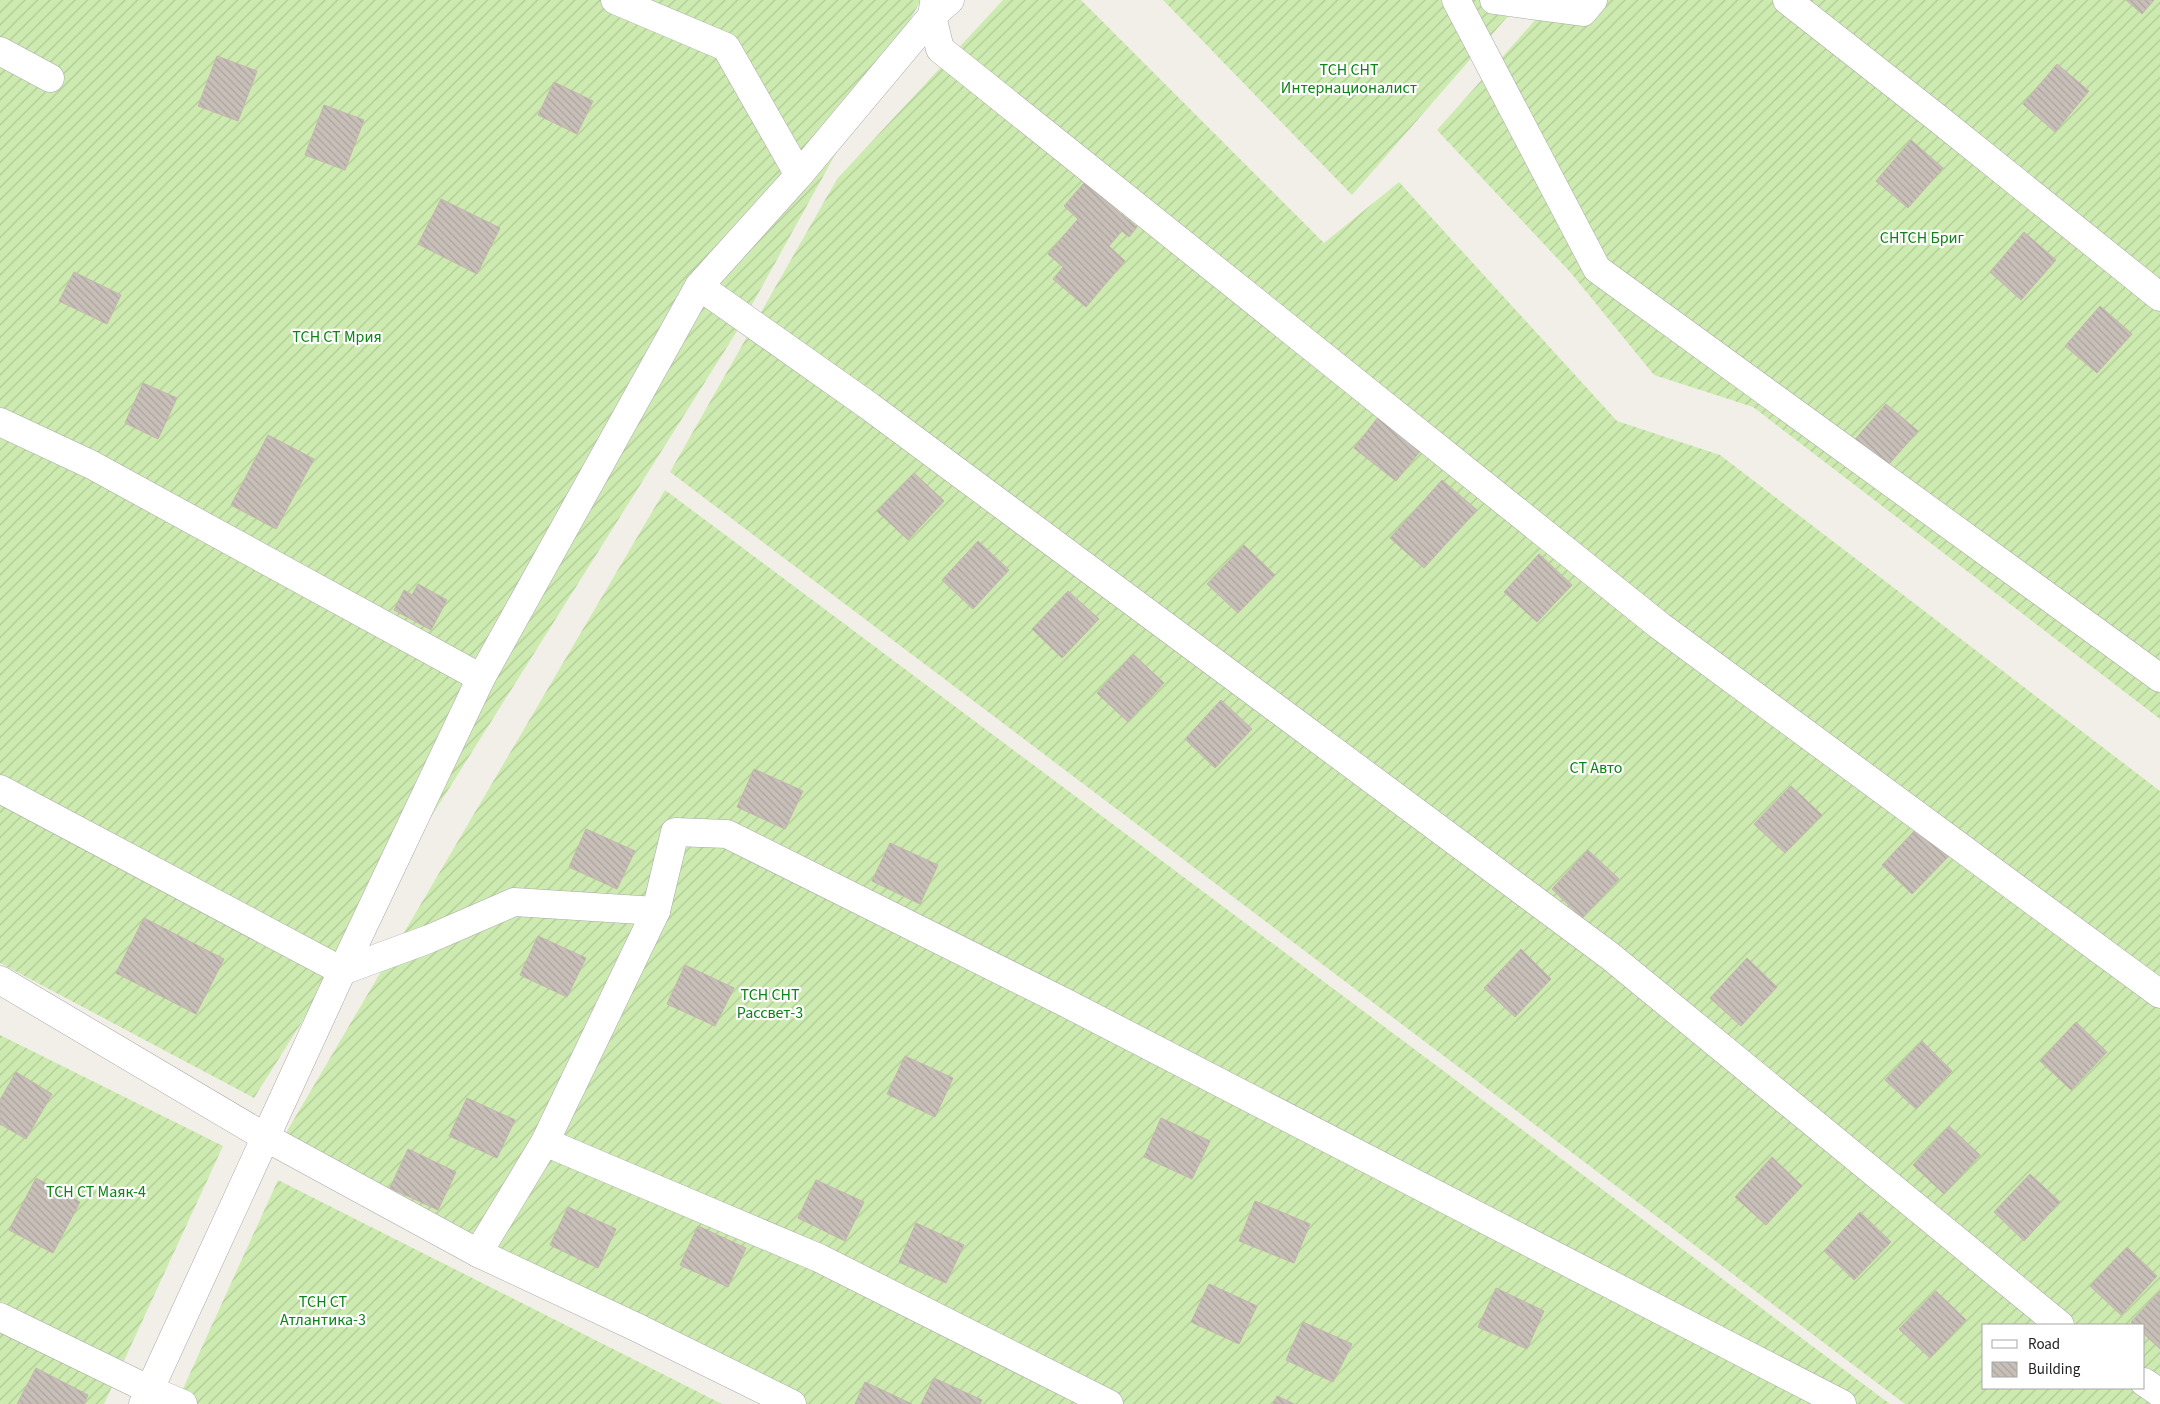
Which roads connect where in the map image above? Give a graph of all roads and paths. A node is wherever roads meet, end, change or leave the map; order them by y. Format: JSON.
{"nodes":[{"id":1,"x":615,"y":0,"type":"edge"},
{"id":2,"x":1456,"y":0,"type":"edge"},
{"id":3,"x":1494,"y":0,"type":"edge"},
{"id":4,"x":1593,"y":0,"type":"edge"},
{"id":5,"x":1787,"y":0,"type":"edge"},
{"id":6,"x":939,"y":5,"type":"edge"},
{"id":7,"x":0,"y":52,"type":"edge"},
{"id":8,"x":50,"y":78,"type":"dead end"},
{"id":9,"x":799,"y":175,"type":"junction"},
{"id":10,"x":699,"y":286,"type":"junction"},
{"id":11,"x":2160,"y":297,"type":"edge"},
{"id":12,"x":0,"y":422,"type":"edge"},
{"id":13,"x":481,"y":678,"type":"junction"},
{"id":14,"x":2160,"y":678,"type":"edge"},
{"id":15,"x":0,"y":789,"type":"edge"},
{"id":16,"x":656,"y":911,"type":"junction"},
{"id":17,"x":342,"y":972,"type":"junction"},
{"id":18,"x":0,"y":980,"type":"edge"},
{"id":19,"x":2160,"y":994,"type":"edge"},
{"id":20,"x":265,"y":1137,"type":"junction"},
{"id":21,"x":545,"y":1142,"type":"junction"},
{"id":22,"x":478,"y":1253,"type":"junction"},
{"id":23,"x":0,"y":1317,"type":"edge"},
{"id":24,"x":2059,"y":1324,"type":"edge"},
{"id":25,"x":2145,"y":1383,"type":"edge"},
{"id":26,"x":2160,"y":1393,"type":"edge"},
{"id":27,"x":147,"y":1397,"type":"edge"},
{"id":28,"x":184,"y":1404,"type":"edge"},
{"id":29,"x":792,"y":1404,"type":"edge"},
{"id":30,"x":1109,"y":1404,"type":"edge"},
{"id":31,"x":1842,"y":1404,"type":"edge"}],
"edges":[{"from":1,"to":9,"type":"street"},
{"from":2,"to":14,"type":"street"},
{"from":3,"to":4,"type":"street"},
{"from":5,"to":11,"type":"street"},
{"from":6,"to":9,"type":"street"},
{"from":6,"to":19,"type":"street"},
{"from":7,"to":8,"type":"street"},
{"from":9,"to":10,"type":"street"},
{"from":10,"to":13,"type":"street"},
{"from":10,"to":24,"type":"street"},
{"from":12,"to":13,"type":"street"},
{"from":13,"to":17,"type":"street"},
{"from":15,"to":17,"type":"street"},
{"from":16,"to":17,"type":"street"},
{"from":16,"to":21,"type":"street"},
{"from":16,"to":31,"type":"street"},
{"from":17,"to":20,"type":"street"},
{"from":18,"to":20,"type":"street"},
{"from":20,"to":22,"type":"street"},
{"from":20,"to":27,"type":"street"},
{"from":21,"to":22,"type":"street"},
{"from":21,"to":30,"type":"street"},
{"from":22,"to":29,"type":"street"},
{"from":23,"to":27,"type":"street"},
{"from":25,"to":26,"type":"street"},
{"from":27,"to":28,"type":"street"}]}
